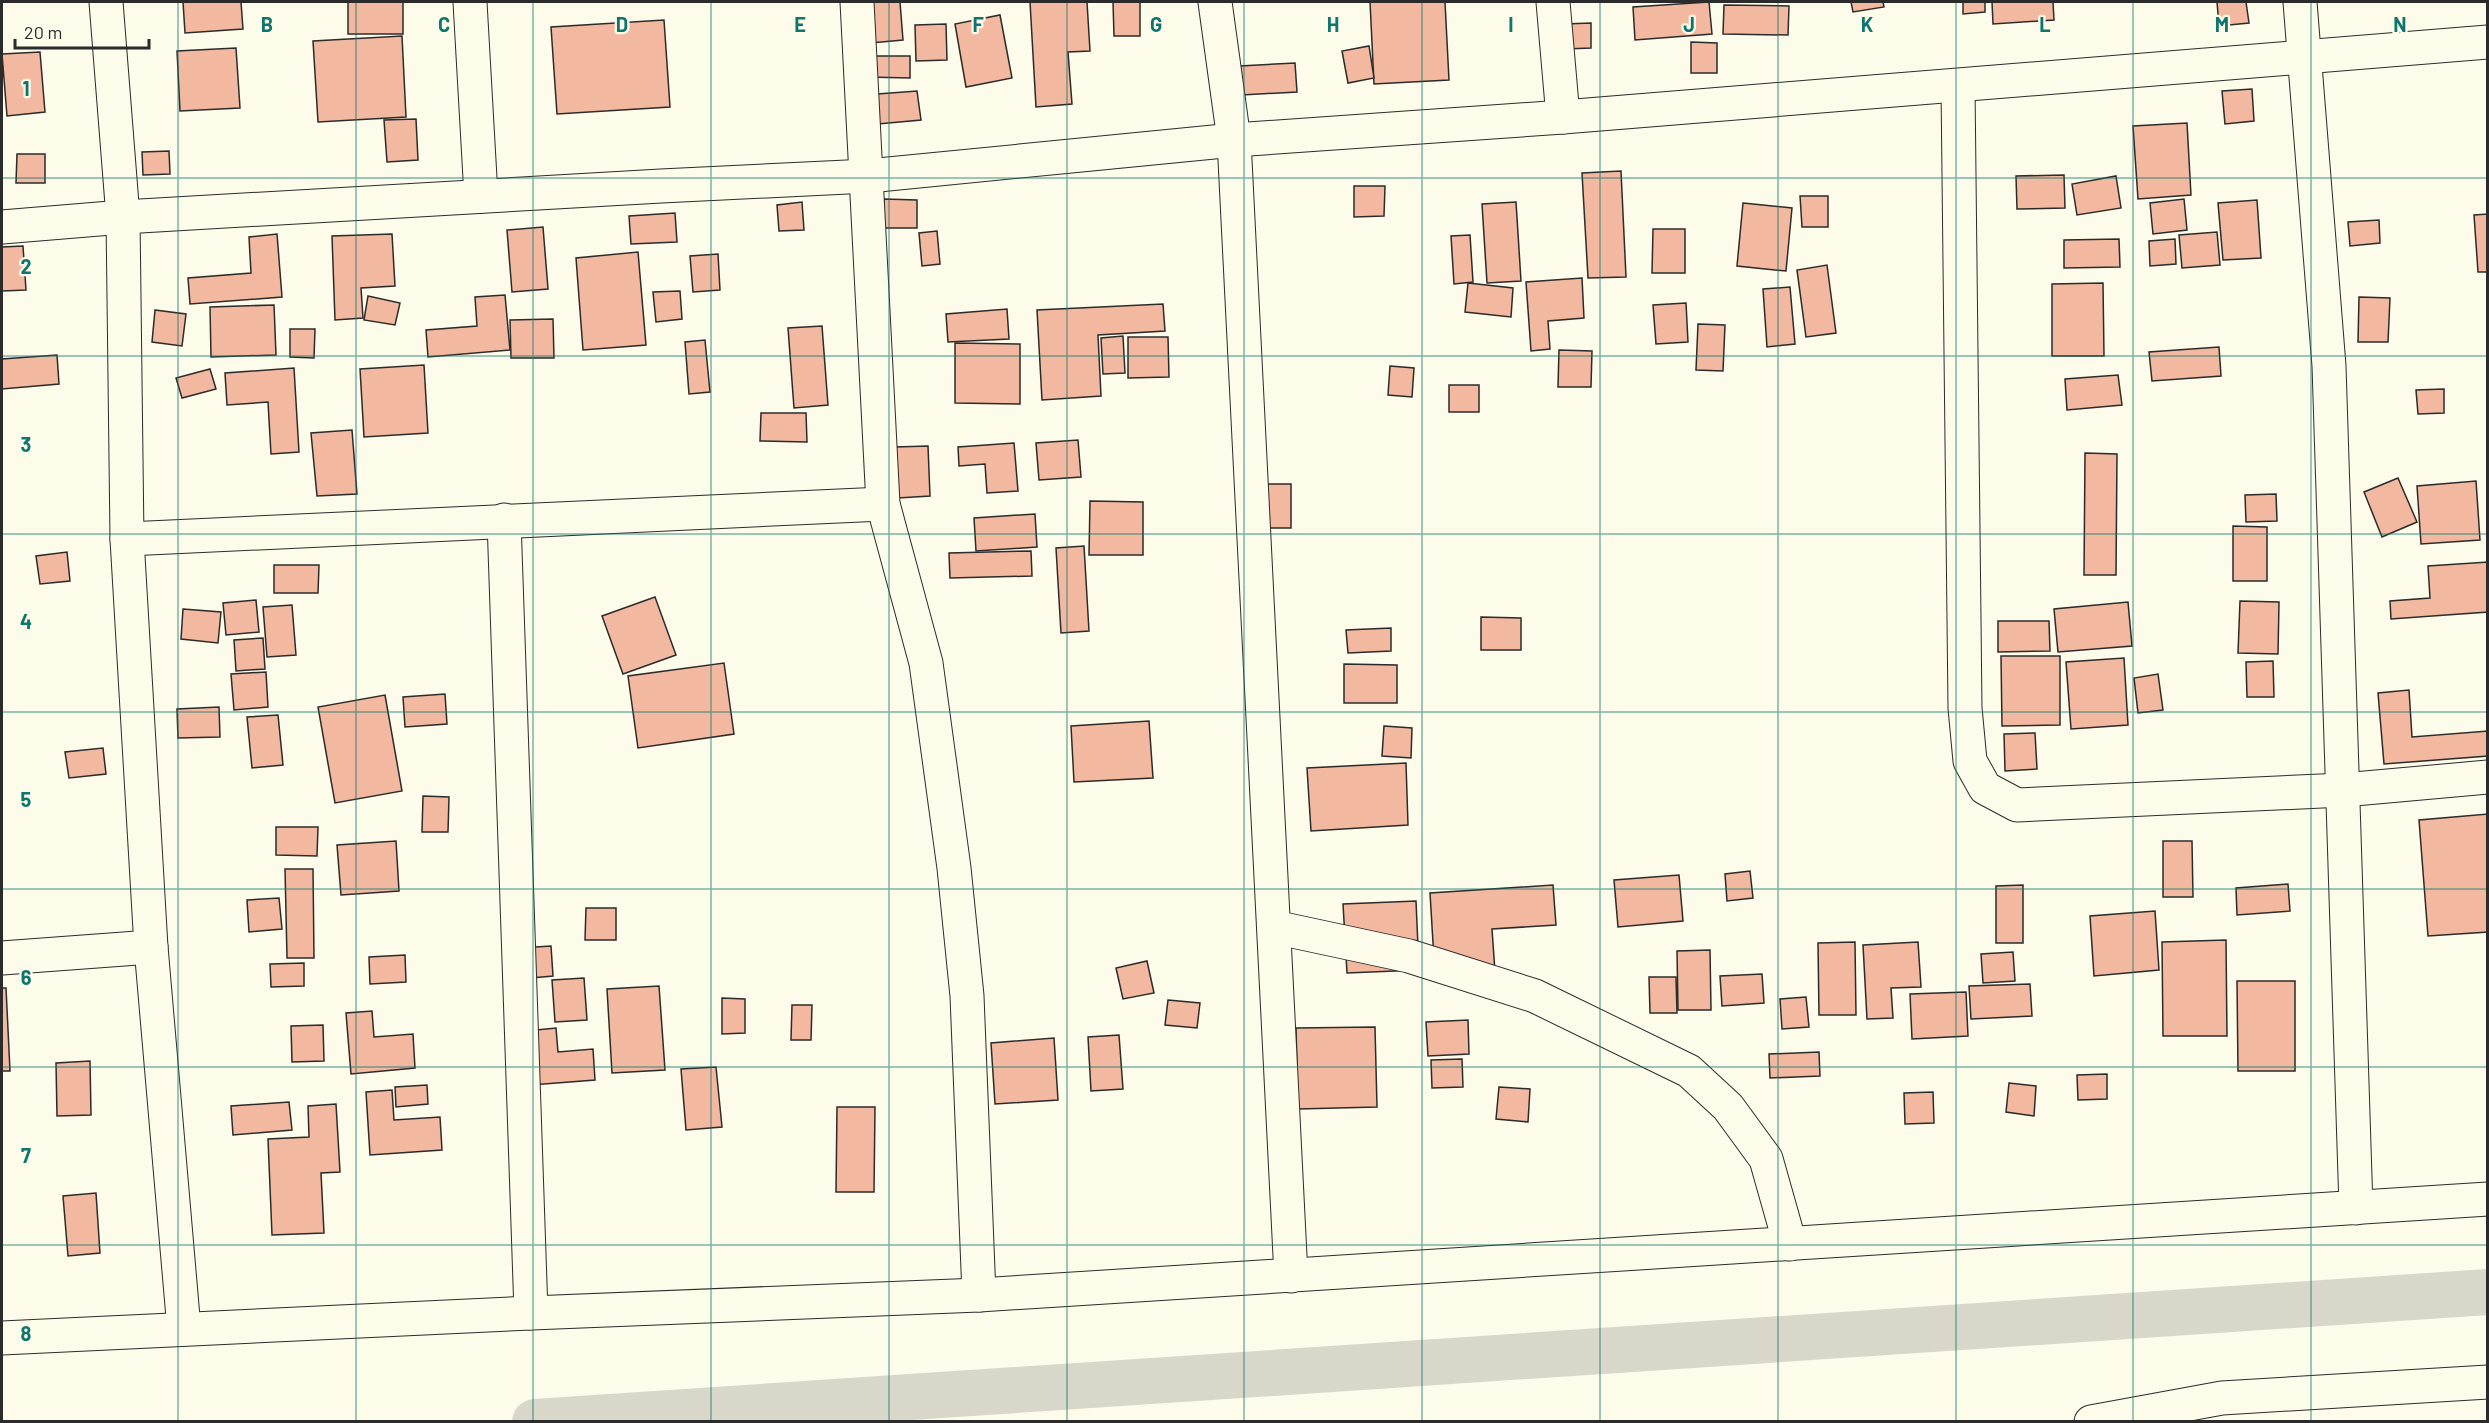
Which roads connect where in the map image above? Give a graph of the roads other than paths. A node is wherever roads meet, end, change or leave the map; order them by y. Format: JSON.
{"nodes":[{"id":1,"x":106,"y":2,"type":"edge"},
{"id":2,"x":470,"y":2,"type":"edge"},
{"id":3,"x":857,"y":2,"type":"edge"},
{"id":4,"x":1215,"y":2,"type":"edge"},
{"id":5,"x":1553,"y":2,"type":"edge"},
{"id":6,"x":2300,"y":2,"type":"edge"},
{"id":7,"x":2487,"y":42,"type":"edge"},
{"id":8,"x":2306,"y":59,"type":"junction"},
{"id":9,"x":1958,"y":86,"type":"junction"},
{"id":10,"x":1563,"y":117,"type":"junction"},
{"id":11,"x":1234,"y":140,"type":"junction"},
{"id":12,"x":868,"y":176,"type":"junction"},
{"id":13,"x":481,"y":196,"type":"junction"},
{"id":14,"x":123,"y":218,"type":"junction"},
{"id":15,"x":2,"y":228,"type":"edge"},
{"id":16,"x":883,"y":504,"type":"junction"},
{"id":17,"x":504,"y":520,"type":"junction"},
{"id":18,"x":127,"y":539,"type":"junction"},
{"id":19,"x":2487,"y":777,"type":"edge"},
{"id":20,"x":2343,"y":790,"type":"junction"},
{"id":21,"x":1274,"y":927,"type":"junction"},
{"id":22,"x":151,"y":946,"type":"junction"},
{"id":23,"x":2,"y":958,"type":"edge"},
{"id":24,"x":2487,"y":1199,"type":"edge"},
{"id":25,"x":2356,"y":1208,"type":"junction"},
{"id":26,"x":1790,"y":1244,"type":"junction"},
{"id":27,"x":1291,"y":1276,"type":"junction"},
{"id":28,"x":979,"y":1295,"type":"junction"},
{"id":29,"x":531,"y":1313,"type":"junction"},
{"id":30,"x":184,"y":1329,"type":"junction"},
{"id":31,"x":2,"y":1338,"type":"edge"},
{"id":32,"x":2487,"y":1382,"type":"edge"},
{"id":33,"x":2091,"y":1422,"type":"edge"}],
"edges":[{"from":1,"to":14,"type":"street"},
{"from":2,"to":13,"type":"street"},
{"from":3,"to":12,"type":"street"},
{"from":4,"to":11,"type":"street"},
{"from":5,"to":10,"type":"street"},
{"from":6,"to":8,"type":"street"},
{"from":7,"to":8,"type":"street"},
{"from":8,"to":9,"type":"street"},
{"from":8,"to":20,"type":"street"},
{"from":9,"to":10,"type":"street"},
{"from":9,"to":20,"type":"street"},
{"from":10,"to":11,"type":"street"},
{"from":11,"to":12,"type":"street"},
{"from":11,"to":21,"type":"street"},
{"from":12,"to":13,"type":"street"},
{"from":12,"to":16,"type":"street"},
{"from":13,"to":14,"type":"street"},
{"from":14,"to":15,"type":"street"},
{"from":14,"to":18,"type":"street"},
{"from":16,"to":17,"type":"street"},
{"from":16,"to":28,"type":"street"},
{"from":17,"to":18,"type":"street"},
{"from":17,"to":29,"type":"street"},
{"from":18,"to":22,"type":"street"},
{"from":19,"to":20,"type":"street"},
{"from":20,"to":25,"type":"street"},
{"from":21,"to":26,"type":"street"},
{"from":21,"to":27,"type":"street"},
{"from":22,"to":23,"type":"street"},
{"from":22,"to":30,"type":"street"},
{"from":24,"to":25,"type":"street"},
{"from":25,"to":26,"type":"street"},
{"from":26,"to":27,"type":"street"},
{"from":27,"to":28,"type":"street"},
{"from":28,"to":29,"type":"street"},
{"from":29,"to":30,"type":"street"},
{"from":30,"to":31,"type":"street"},
{"from":32,"to":33,"type":"street"}]}
